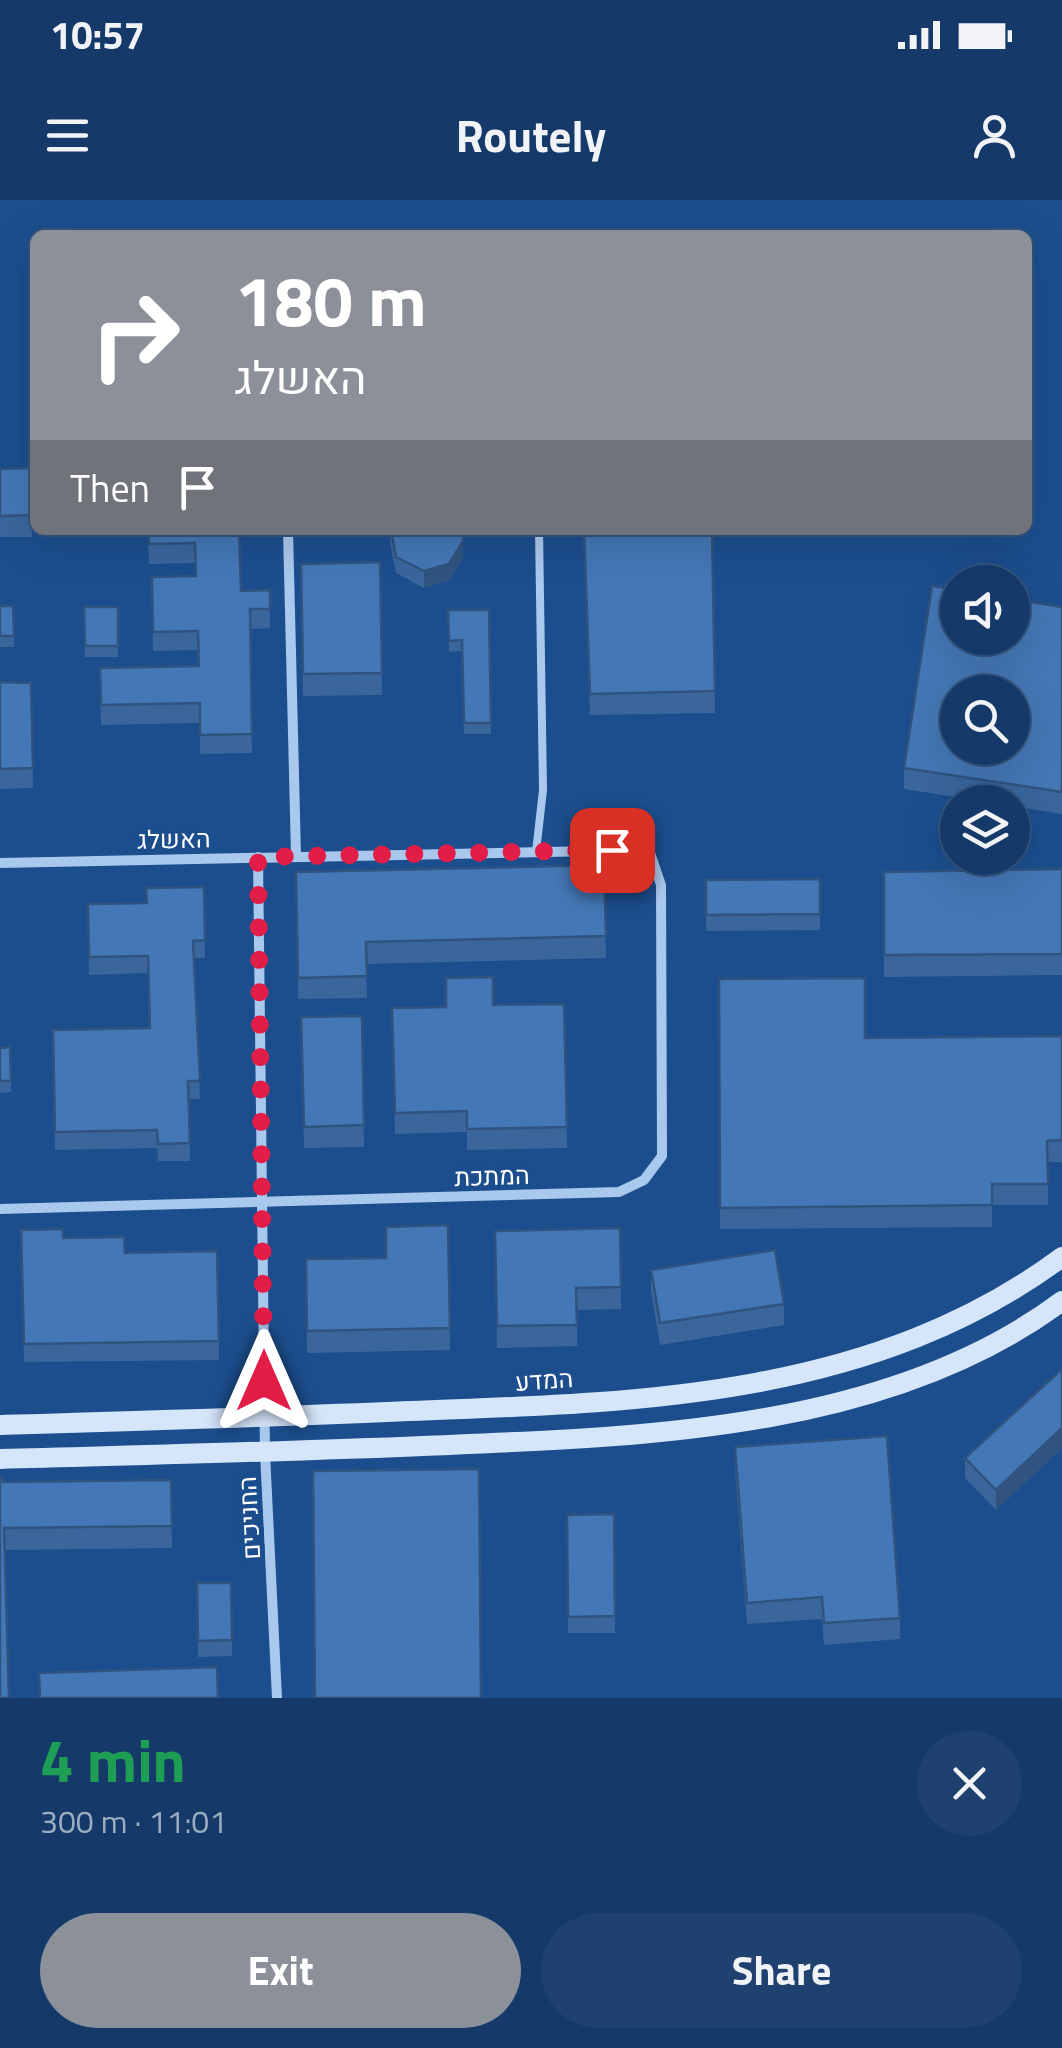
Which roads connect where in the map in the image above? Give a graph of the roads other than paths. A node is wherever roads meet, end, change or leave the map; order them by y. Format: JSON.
{"nodes":[{"id":1,"x":288,"y":535,"type":"edge"},
{"id":2,"x":538,"y":535,"type":"edge"},
{"id":3,"x":649,"y":850,"type":"joint"},
{"id":4,"x":536,"y":852,"type":"junction"},
{"id":5,"x":296,"y":856,"type":"junction"},
{"id":6,"x":258,"y":857,"type":"junction"},
{"id":7,"x":0,"y":862,"type":"edge"},
{"id":8,"x":264,"y":1202,"type":"junction"},
{"id":9,"x":0,"y":1208,"type":"edge"},
{"id":10,"x":1062,"y":1256,"type":"edge"},
{"id":11,"x":1062,"y":1301,"type":"edge"},
{"id":12,"x":265,"y":1417,"type":"junction"},
{"id":13,"x":0,"y":1425,"type":"edge"},
{"id":14,"x":265,"y":1452,"type":"junction"},
{"id":15,"x":0,"y":1459,"type":"edge"},
{"id":16,"x":278,"y":1698,"type":"edge"}],
"edges":[{"from":1,"to":5,"type":"street"},
{"from":2,"to":4,"type":"lane"},
{"from":3,"to":4,"type":"street","name":"האשלג"},
{"from":3,"to":8,"type":"street","name":"המתכת"},
{"from":4,"to":5,"type":"street","name":"האשלג"},
{"from":5,"to":6,"type":"street","name":"האשלג"},
{"from":6,"to":7,"type":"street","name":"האשלג"},
{"from":6,"to":8,"type":"street","name":"החניכים"},
{"from":8,"to":9,"type":"street","name":"המתכת"},
{"from":8,"to":12,"type":"street","name":"החניכים"},
{"from":10,"to":12,"type":"street","name":"המדע"},
{"from":11,"to":14,"type":"street"},
{"from":12,"to":13,"type":"street","name":"המדע"},
{"from":12,"to":14,"type":"street","name":"החניכים"},
{"from":14,"to":15,"type":"street"},
{"from":14,"to":16,"type":"street","name":"החניכים"}]}
